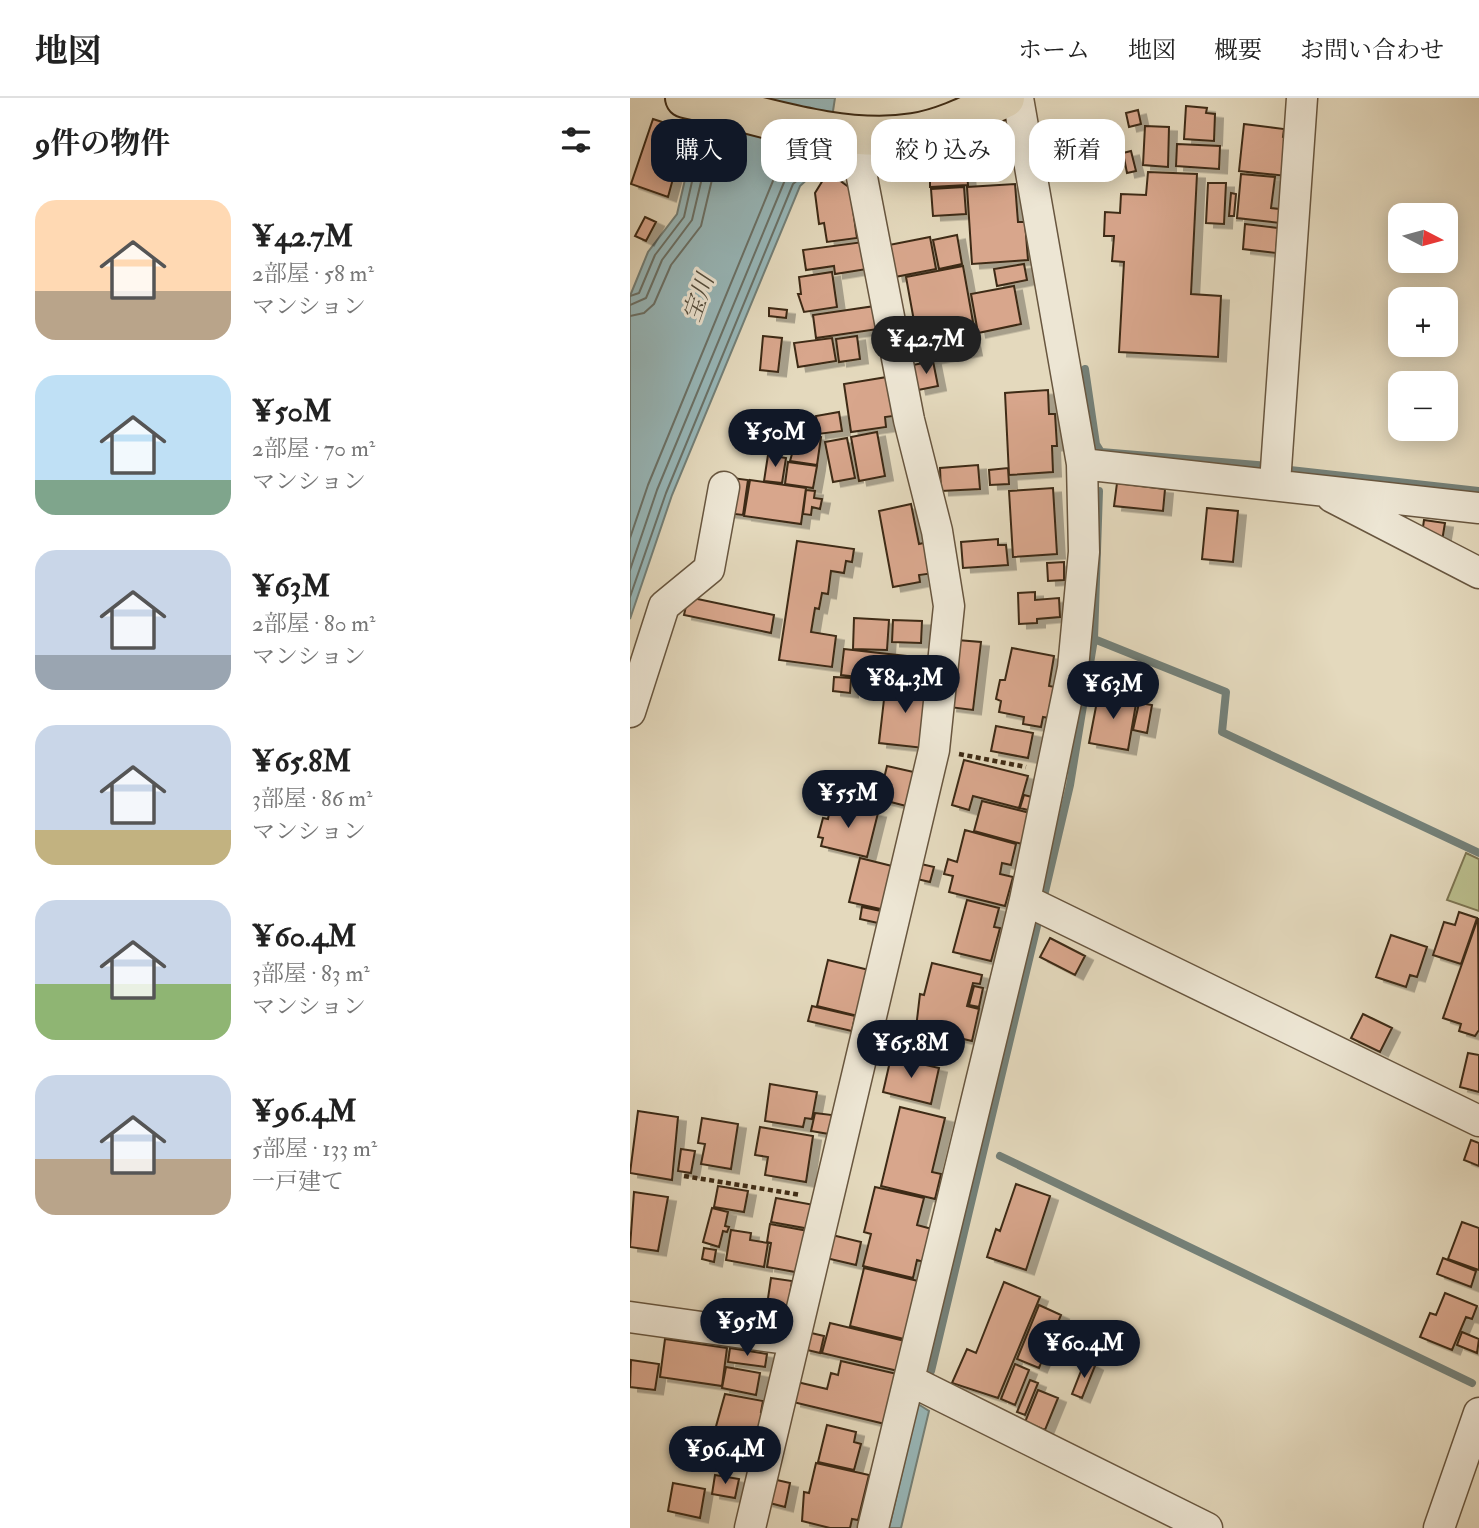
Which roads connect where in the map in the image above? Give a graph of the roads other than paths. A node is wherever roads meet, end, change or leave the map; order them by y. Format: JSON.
{"nodes":[{"id":1,"x":685,"y":98,"type":"edge"},
{"id":2,"x":1004,"y":98,"type":"edge"},
{"id":3,"x":1018,"y":98,"type":"edge"},
{"id":4,"x":1302,"y":98,"type":"edge"},
{"id":5,"x":778,"y":119,"type":"edge"},
{"id":6,"x":857,"y":135,"type":"edge"},
{"id":7,"x":857,"y":173,"type":"edge"},
{"id":8,"x":1082,"y":464,"type":"junction"},
{"id":9,"x":1275,"y":484,"type":"junction"},
{"id":10,"x":724,"y":487,"type":"dead end"},
{"id":11,"x":1313,"y":487,"type":"junction"},
{"id":12,"x":1479,"y":508,"type":"edge"},
{"id":13,"x":1479,"y":573,"type":"edge"},
{"id":14,"x":630,"y":712,"type":"edge"},
{"id":15,"x":1025,"y":901,"type":"junction"},
{"id":16,"x":1479,"y":1121,"type":"edge"},
{"id":17,"x":630,"y":1317,"type":"edge"},
{"id":18,"x":794,"y":1340,"type":"junction"},
{"id":19,"x":909,"y":1380,"type":"junction"},
{"id":20,"x":1479,"y":1413,"type":"edge"},
{"id":21,"x":750,"y":1528,"type":"edge"},
{"id":22,"x":873,"y":1528,"type":"edge"},
{"id":23,"x":1207,"y":1528,"type":"edge"},
{"id":24,"x":1439,"y":1528,"type":"edge"}],
"edges":[{"from":1,"to":5,"type":"main road"},
{"from":2,"to":6,"type":"main road"},
{"from":3,"to":8,"type":"street"},
{"from":4,"to":9,"type":"street"},
{"from":7,"to":18,"type":"street"},
{"from":8,"to":9,"type":"street"},
{"from":8,"to":15,"type":"street"},
{"from":9,"to":11,"type":"street"},
{"from":10,"to":14,"type":"street"},
{"from":11,"to":12,"type":"street"},
{"from":11,"to":13,"type":"street"},
{"from":15,"to":16,"type":"street"},
{"from":15,"to":19,"type":"street"},
{"from":17,"to":18,"type":"street"},
{"from":18,"to":21,"type":"street"},
{"from":19,"to":22,"type":"street"},
{"from":19,"to":23,"type":"street"},
{"from":20,"to":24,"type":"street"}]}
